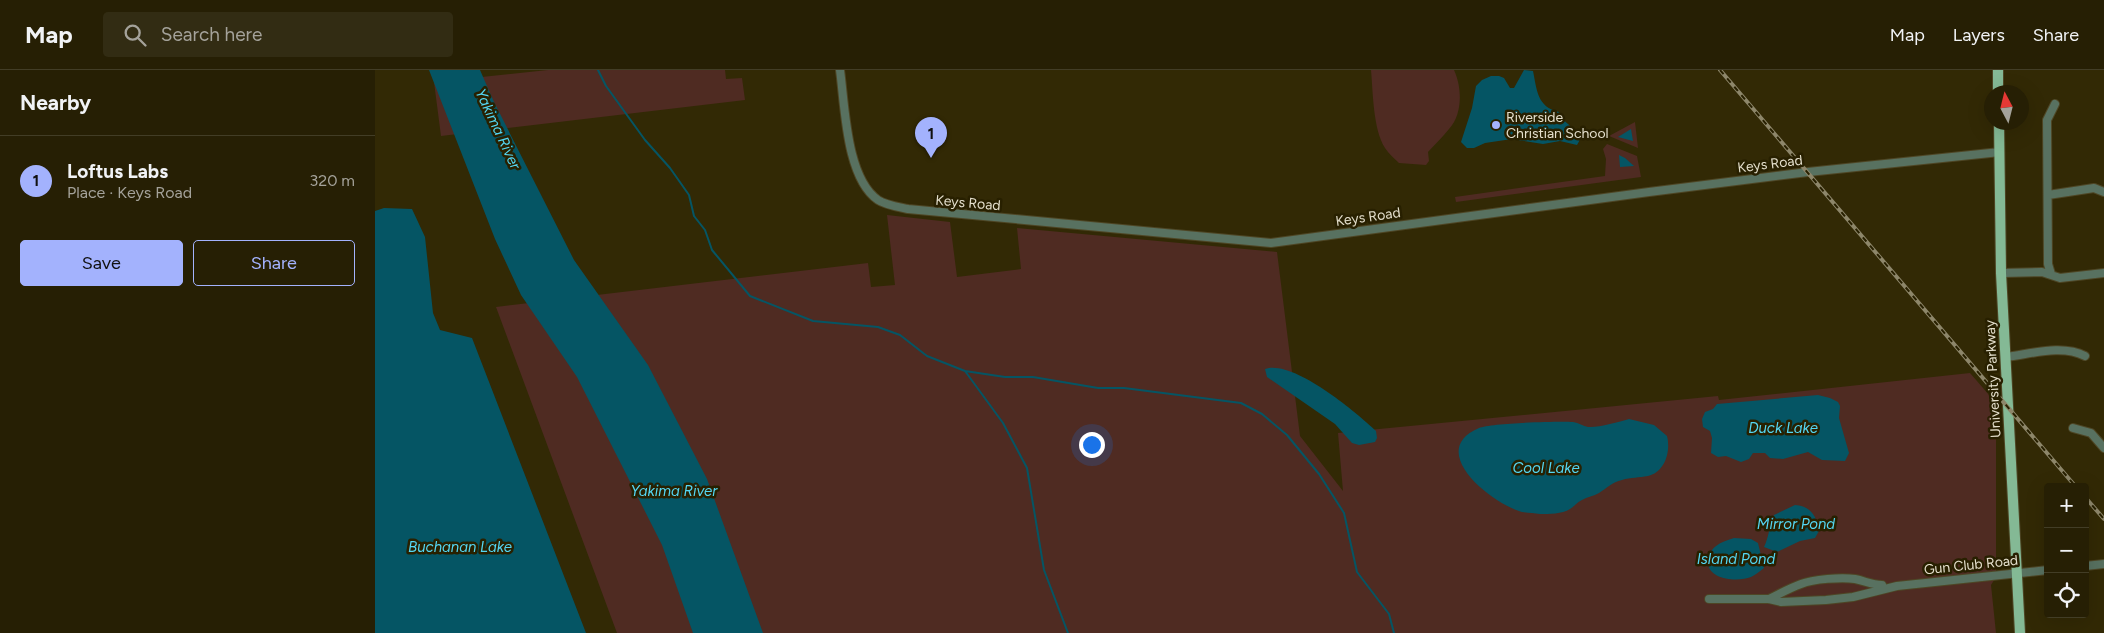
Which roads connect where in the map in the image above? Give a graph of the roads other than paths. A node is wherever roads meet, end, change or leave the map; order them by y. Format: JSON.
{"nodes":[{"id":1,"x":840,"y":70,"type":"edge"},
{"id":2,"x":1998,"y":70,"type":"edge"},
{"id":3,"x":1998,"y":85,"type":"edge"},
{"id":4,"x":2055,"y":104,"type":"dead end"},
{"id":5,"x":1999,"y":130,"type":"edge"},
{"id":6,"x":2000,"y":152,"type":"junction"},
{"id":7,"x":2104,"y":192,"type":"edge"},
{"id":8,"x":2048,"y":195,"type":"junction"},
{"id":9,"x":2001,"y":273,"type":"junction"},
{"id":10,"x":2104,"y":273,"type":"edge"},
{"id":11,"x":2051,"y":274,"type":"junction"},
{"id":12,"x":2085,"y":356,"type":"dead end"},
{"id":13,"x":2006,"y":357,"type":"junction"},
{"id":14,"x":2073,"y":428,"type":"dead end"},
{"id":15,"x":2104,"y":448,"type":"edge"},
{"id":16,"x":2104,"y":564,"type":"edge"},
{"id":17,"x":2089,"y":566,"type":"edge"},
{"id":18,"x":2044,"y":570,"type":"edge"},
{"id":19,"x":2017,"y":573,"type":"junction"},
{"id":20,"x":1897,"y":586,"type":"junction"},
{"id":21,"x":1709,"y":599,"type":"dead end"},
{"id":22,"x":1769,"y":600,"type":"junction"},
{"id":23,"x":2020,"y":633,"type":"edge"}],
"edges":[{"from":1,"to":6,"type":"street","name":"Keys Road"},
{"from":2,"to":3,"type":"main road"},
{"from":4,"to":8,"type":"street"},
{"from":5,"to":6,"type":"main road","name":"University Parkway"},
{"from":6,"to":9,"type":"main road","name":"University Parkway"},
{"from":7,"to":8,"type":"street"},
{"from":8,"to":11,"type":"street"},
{"from":9,"to":11,"type":"street"},
{"from":9,"to":13,"type":"main road","name":"University Parkway"},
{"from":10,"to":11,"type":"street"},
{"from":12,"to":13,"type":"street"},
{"from":13,"to":19,"type":"main road","name":"University Parkway"},
{"from":14,"to":15,"type":"street"},
{"from":16,"to":17,"type":"street"},
{"from":18,"to":19,"type":"street","name":"Gun Club Road"},
{"from":19,"to":20,"type":"street","name":"Gun Club Road"},
{"from":19,"to":23,"type":"main road","name":"University Parkway"},
{"from":20,"to":22,"type":"street","name":"Gun Club Road"},
{"from":20,"to":22,"type":"street","name":"Gun Club Road"},
{"from":21,"to":22,"type":"street","name":"Gun Club Road"}]}
